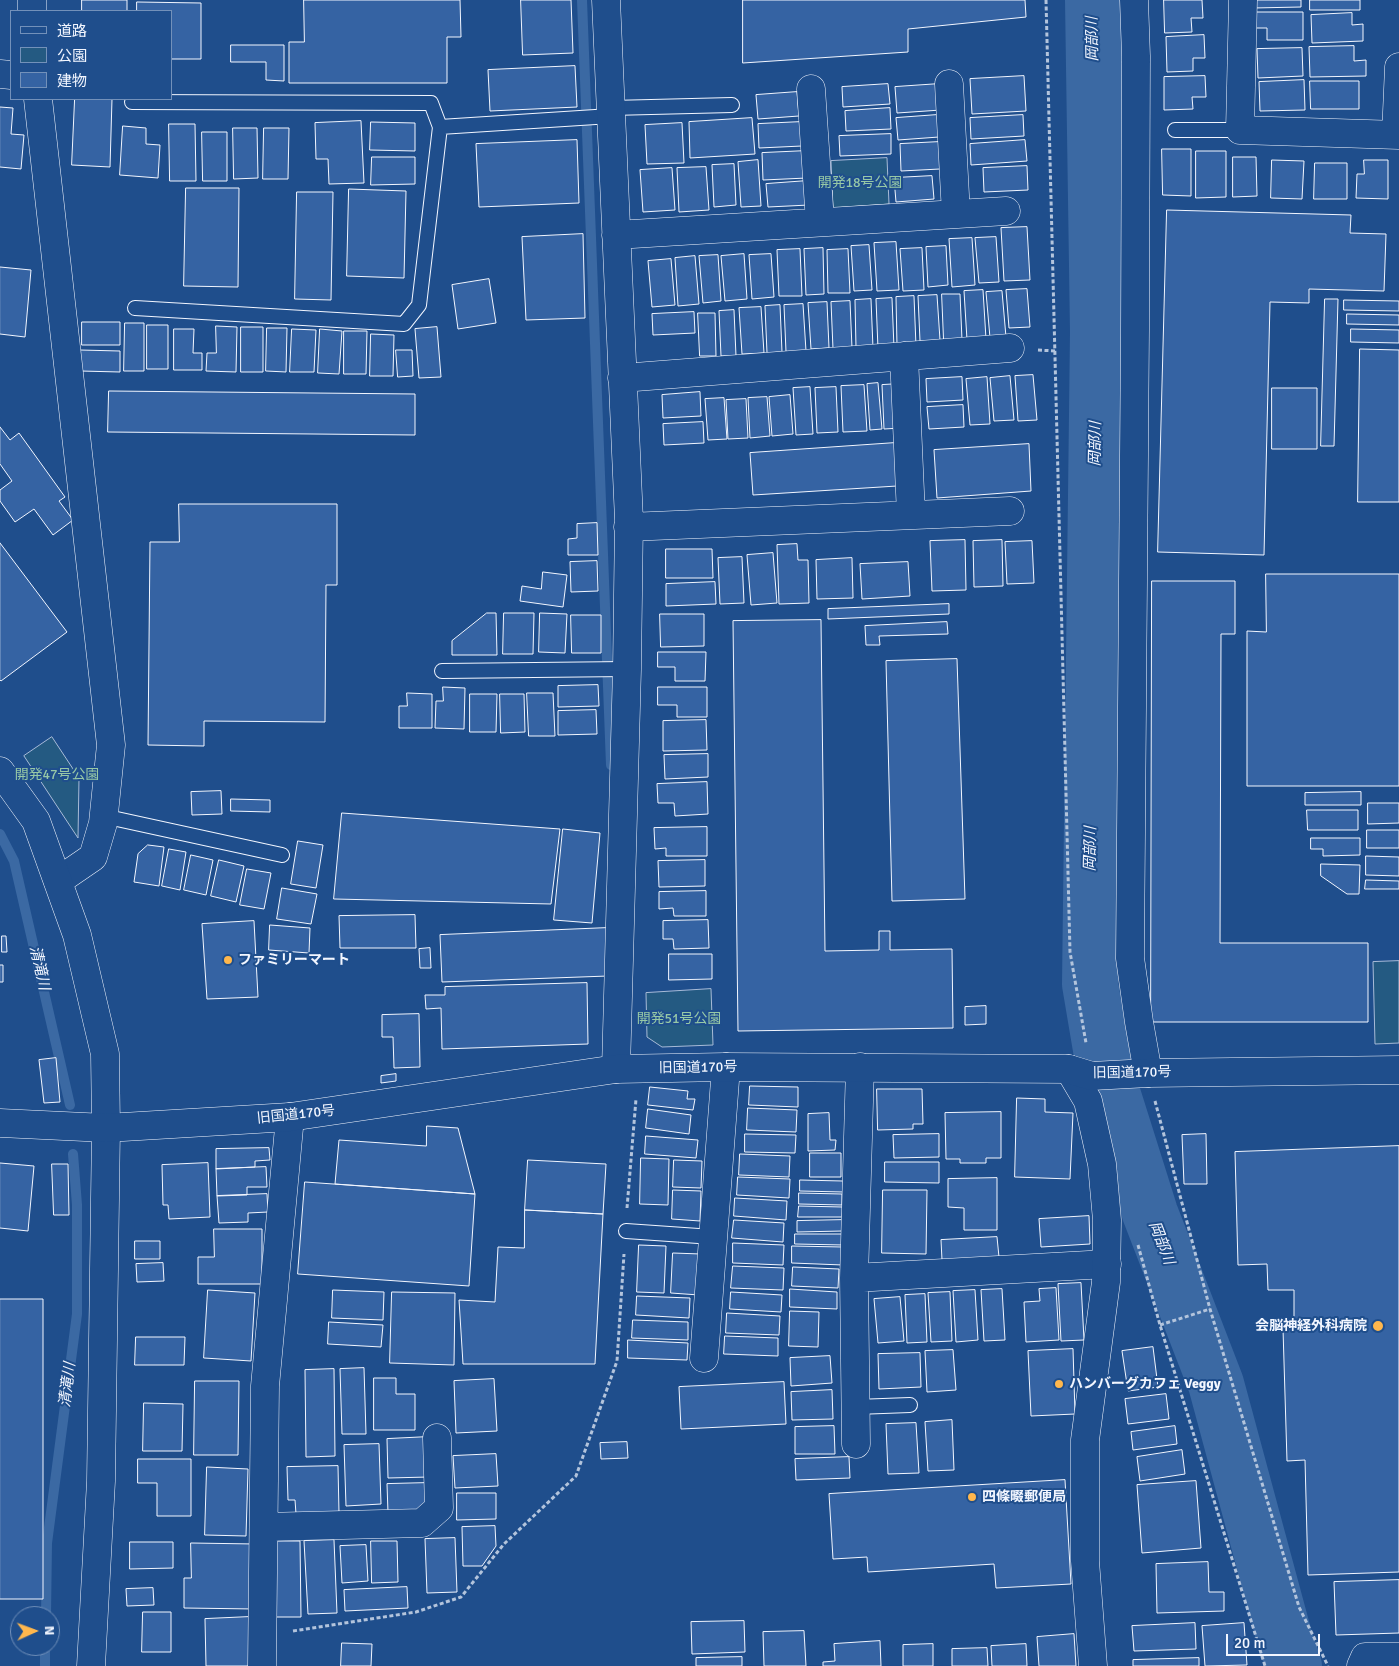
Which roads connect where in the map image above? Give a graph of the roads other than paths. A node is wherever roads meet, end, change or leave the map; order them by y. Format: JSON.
{"nodes":[{"id":1,"x":606,"y":0,"type":"edge"},
{"id":2,"x":1134,"y":0,"type":"edge"},
{"id":3,"x":1244,"y":0,"type":"edge"},
{"id":4,"x":1399,"y":67,"type":"edge"},
{"id":5,"x":949,"y":84,"type":"dead end"},
{"id":6,"x":811,"y":89,"type":"dead end"},
{"id":7,"x":38,"y":100,"type":"edge"},
{"id":8,"x":132,"y":102,"type":"dead end"},
{"id":9,"x":732,"y":104,"type":"dead end"},
{"id":10,"x":606,"y":114,"type":"junction"},
{"id":11,"x":440,"y":127,"type":"junction"},
{"id":12,"x":1175,"y":130,"type":"dead end"},
{"id":13,"x":1240,"y":130,"type":"junction"},
{"id":14,"x":1398,"y":135,"type":"edge"},
{"id":15,"x":1006,"y":211,"type":"dead end"},
{"id":16,"x":956,"y":214,"type":"junction"},
{"id":17,"x":820,"y":222,"type":"junction"},
{"id":18,"x":616,"y":235,"type":"junction"},
{"id":19,"x":134,"y":308,"type":"dead end"},
{"id":20,"x":1010,"y":348,"type":"dead end"},
{"id":21,"x":904,"y":356,"type":"junction"},
{"id":22,"x":622,"y":378,"type":"junction"},
{"id":23,"x":1010,"y":511,"type":"dead end"},
{"id":24,"x":911,"y":515,"type":"junction"},
{"id":25,"x":628,"y":527,"type":"junction"},
{"id":26,"x":621,"y":669,"type":"junction"},
{"id":27,"x":442,"y":671,"type":"dead end"},
{"id":28,"x":0,"y":772,"type":"edge"},
{"id":29,"x":103,"y":816,"type":"junction"},
{"id":30,"x":282,"y":855,"type":"dead end"},
{"id":31,"x":58,"y":881,"type":"junction"},
{"id":32,"x":726,"y":1067,"type":"junction"},
{"id":33,"x":860,"y":1067,"type":"junction"},
{"id":34,"x":627,"y":1069,"type":"junction"},
{"id":35,"x":1399,"y":1070,"type":"edge"},
{"id":36,"x":1080,"y":1072,"type":"junction"},
{"id":37,"x":1148,"y":1073,"type":"junction"},
{"id":38,"x":290,"y":1117,"type":"junction"},
{"id":39,"x":0,"y":1123,"type":"edge"},
{"id":40,"x":106,"y":1128,"type":"junction"},
{"id":41,"x":626,"y":1231,"type":"road end"},
{"id":42,"x":713,"y":1236,"type":"junction"},
{"id":43,"x":1107,"y":1264,"type":"junction"},
{"id":44,"x":854,"y":1278,"type":"junction"},
{"id":45,"x":704,"y":1358,"type":"dead end"},
{"id":46,"x":910,"y":1405,"type":"dead end"},
{"id":47,"x":856,"y":1407,"type":"junction"},
{"id":48,"x":437,"y":1438,"type":"dead end"},
{"id":49,"x":856,"y":1444,"type":"dead end"},
{"id":50,"x":264,"y":1527,"type":"junction"},
{"id":51,"x":1399,"y":1657,"type":"edge"},
{"id":52,"x":91,"y":1666,"type":"edge"},
{"id":53,"x":262,"y":1666,"type":"edge"},
{"id":54,"x":1093,"y":1666,"type":"edge"},
{"id":55,"x":1361,"y":1666,"type":"edge"}],
"edges":[{"from":1,"to":10,"type":"main road"},
{"from":2,"to":37,"type":"main road"},
{"from":3,"to":13,"type":"main road"},
{"from":4,"to":14,"type":"main road"},
{"from":5,"to":16,"type":"main road"},
{"from":6,"to":17,"type":"main road"},
{"from":7,"to":29,"type":"main road"},
{"from":8,"to":11,"type":"lane"},
{"from":9,"to":10,"type":"lane"},
{"from":10,"to":11,"type":"lane"},
{"from":10,"to":18,"type":"main road"},
{"from":11,"to":19,"type":"lane"},
{"from":12,"to":13,"type":"lane"},
{"from":13,"to":14,"type":"main road"},
{"from":15,"to":16,"type":"main road"},
{"from":16,"to":17,"type":"main road"},
{"from":17,"to":18,"type":"main road"},
{"from":18,"to":22,"type":"main road"},
{"from":20,"to":21,"type":"main road"},
{"from":21,"to":22,"type":"main road"},
{"from":21,"to":24,"type":"main road"},
{"from":22,"to":25,"type":"main road"},
{"from":23,"to":24,"type":"main road"},
{"from":24,"to":25,"type":"main road"},
{"from":25,"to":26,"type":"main road"},
{"from":26,"to":27,"type":"lane"},
{"from":26,"to":34,"type":"main road"},
{"from":28,"to":31,"type":"main road"},
{"from":29,"to":30,"type":"lane"},
{"from":29,"to":31,"type":"main road"},
{"from":31,"to":40,"type":"main road"},
{"from":32,"to":33,"type":"main road","name":"旧国道170号"},
{"from":32,"to":34,"type":"main road","name":"旧国道170号"},
{"from":32,"to":42,"type":"main road"},
{"from":33,"to":36,"type":"main road","name":"旧国道170号"},
{"from":33,"to":44,"type":"main road"},
{"from":34,"to":38,"type":"main road","name":"旧国道170号"},
{"from":35,"to":37,"type":"main road","name":"旧国道170号"},
{"from":36,"to":37,"type":"main road","name":"旧国道170号"},
{"from":36,"to":43,"type":"main road"},
{"from":38,"to":40,"type":"main road","name":"旧国道170号"},
{"from":38,"to":50,"type":"main road"},
{"from":39,"to":40,"type":"main road","name":"旧国道170号"},
{"from":40,"to":52,"type":"main road"},
{"from":41,"to":42,"type":"lane"},
{"from":42,"to":45,"type":"main road"},
{"from":43,"to":44,"type":"main road"},
{"from":43,"to":54,"type":"main road"},
{"from":44,"to":47,"type":"main road"},
{"from":46,"to":47,"type":"lane"},
{"from":47,"to":49,"type":"main road"},
{"from":48,"to":50,"type":"main road"},
{"from":50,"to":53,"type":"main road"},
{"from":51,"to":55,"type":"main road"}]}
